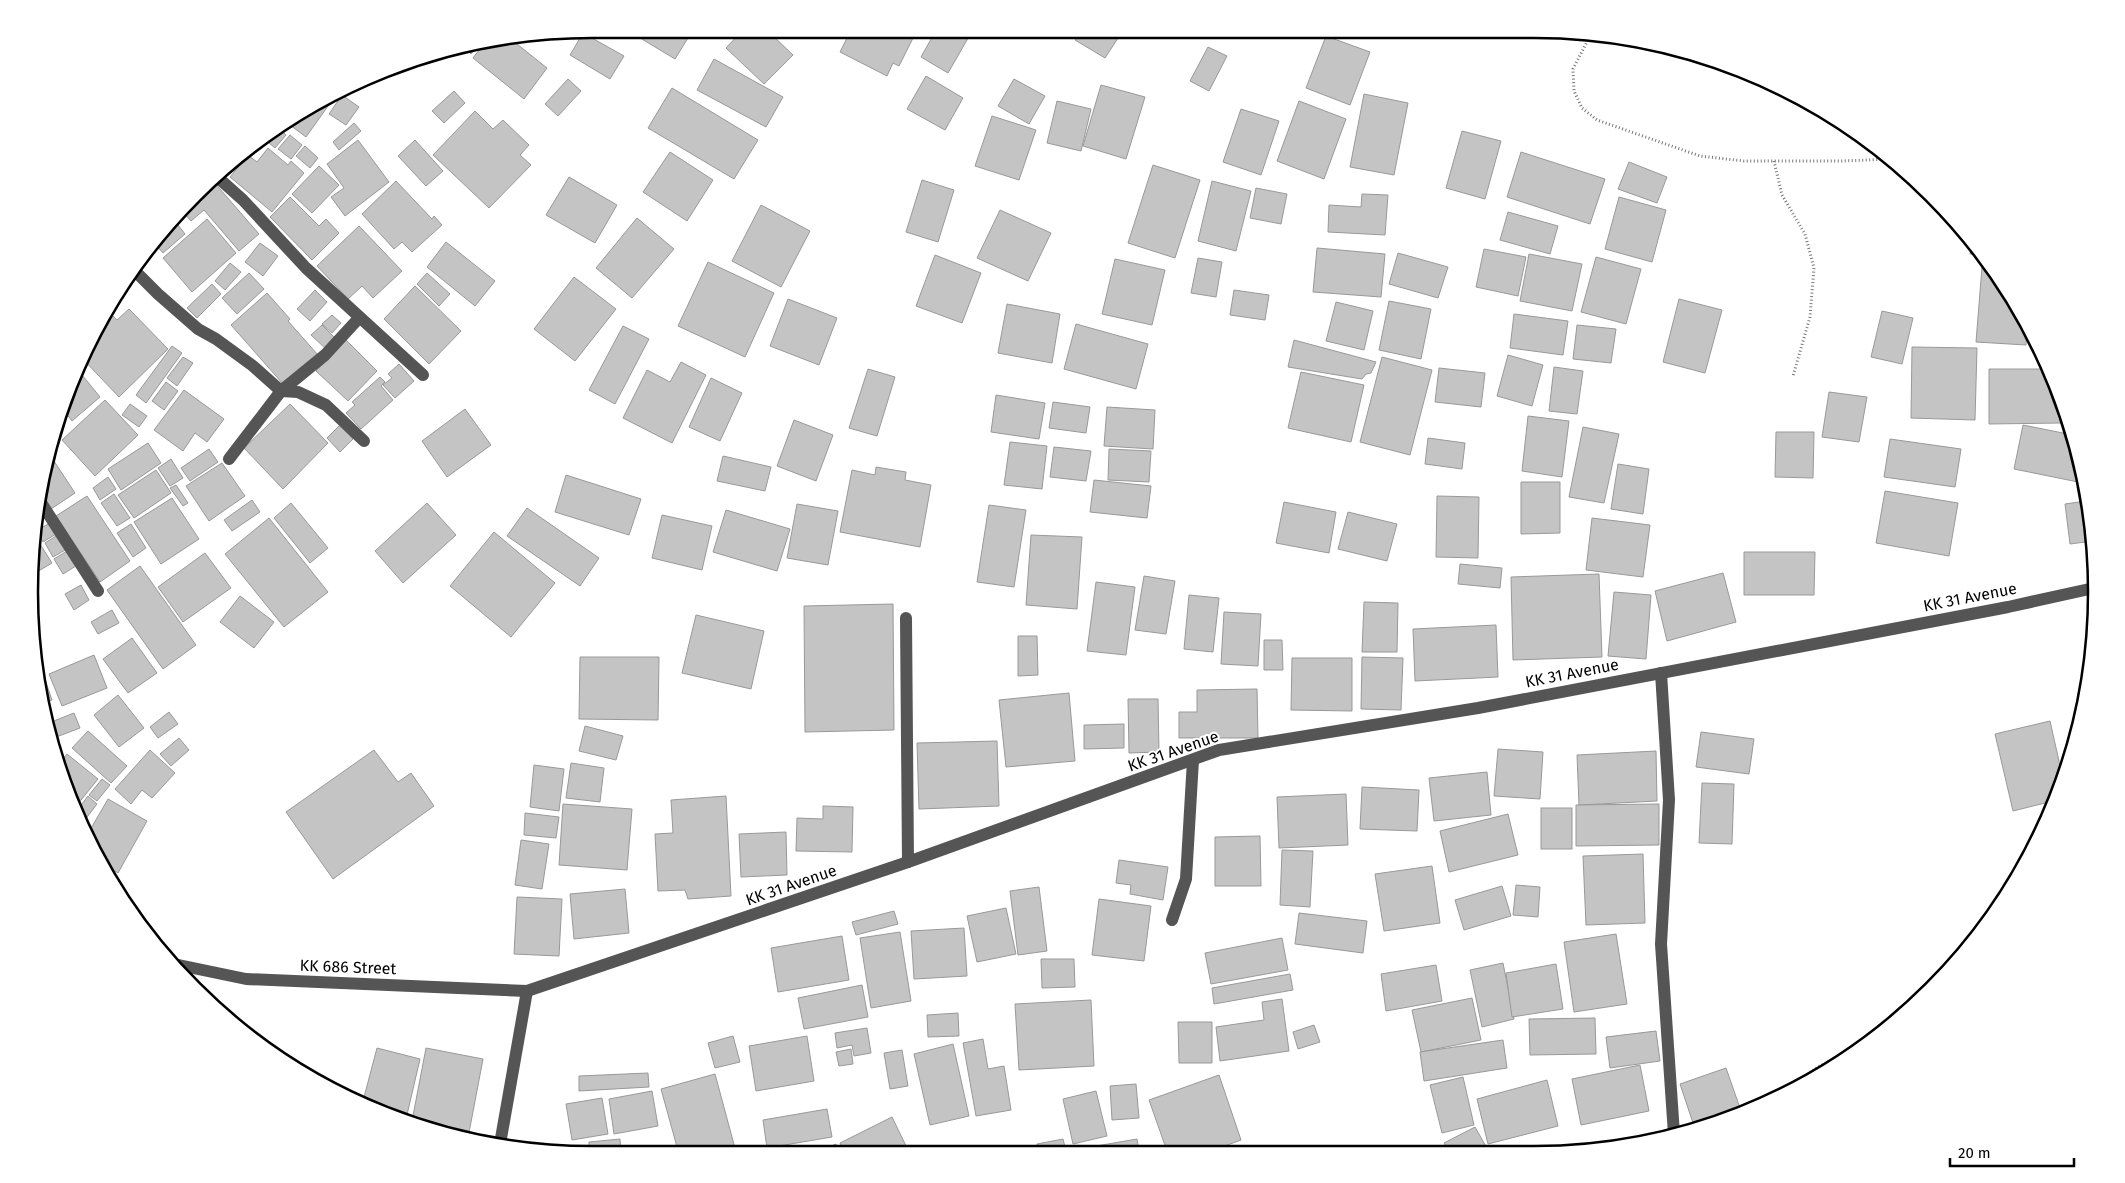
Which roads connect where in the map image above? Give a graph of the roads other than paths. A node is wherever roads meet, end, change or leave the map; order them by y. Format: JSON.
{"nodes":[{"id":1,"x":221,"y":180,"type":"edge"},
{"id":2,"x":138,"y":274,"type":"edge"},
{"id":3,"x":359,"y":318,"type":"junction"},
{"id":4,"x":424,"y":375,"type":"dead end"},
{"id":5,"x":281,"y":391,"type":"junction"},
{"id":6,"x":364,"y":441,"type":"dead end"},
{"id":7,"x":229,"y":459,"type":"dead end"},
{"id":8,"x":44,"y":507,"type":"edge"},
{"id":9,"x":2088,"y":589,"type":"edge"},
{"id":10,"x":98,"y":591,"type":"dead end"},
{"id":11,"x":906,"y":618,"type":"dead end"},
{"id":12,"x":1661,"y":673,"type":"junction"},
{"id":13,"x":1193,"y":760,"type":"junction"},
{"id":14,"x":908,"y":862,"type":"junction"},
{"id":15,"x":1172,"y":920,"type":"dead end"},
{"id":16,"x":184,"y":967,"type":"edge"},
{"id":17,"x":527,"y":991,"type":"junction"},
{"id":18,"x":1674,"y":1128,"type":"edge"},
{"id":19,"x":501,"y":1138,"type":"edge"}],
"edges":[{"from":1,"to":3,"type":"street"},
{"from":2,"to":5,"type":"street"},
{"from":3,"to":4,"type":"street"},
{"from":3,"to":5,"type":"street"},
{"from":5,"to":6,"type":"street"},
{"from":5,"to":7,"type":"street"},
{"from":8,"to":10,"type":"street"},
{"from":9,"to":12,"type":"street","name":"KK 31 Avenue"},
{"from":11,"to":14,"type":"street"},
{"from":12,"to":13,"type":"street","name":"KK 31 Avenue"},
{"from":12,"to":18,"type":"street"},
{"from":13,"to":14,"type":"street","name":"KK 31 Avenue"},
{"from":13,"to":15,"type":"street"},
{"from":14,"to":17,"type":"street","name":"KK 31 Avenue"},
{"from":16,"to":17,"type":"street","name":"KK 686 Street"},
{"from":17,"to":19,"type":"street"}]}
